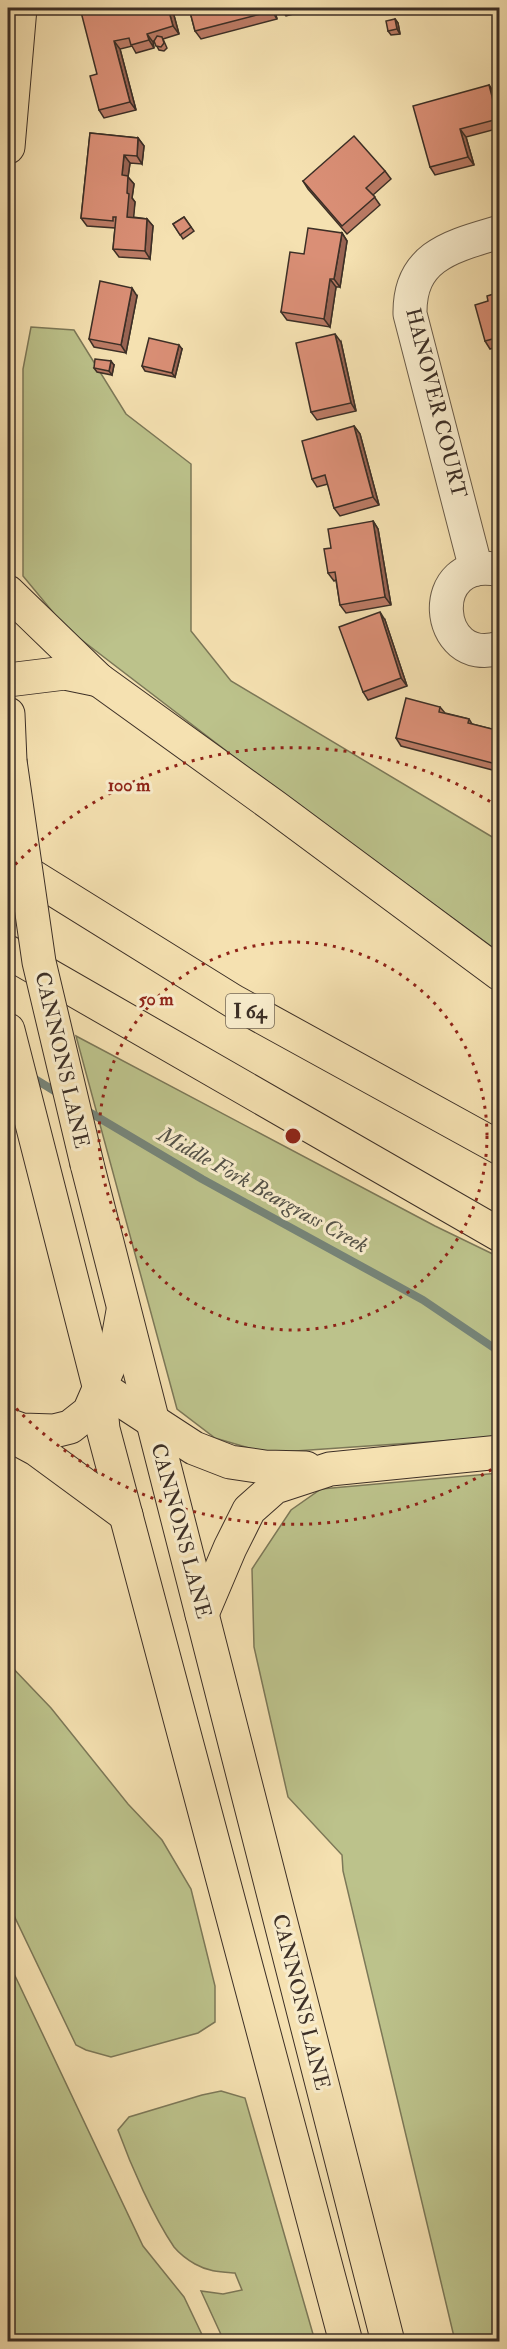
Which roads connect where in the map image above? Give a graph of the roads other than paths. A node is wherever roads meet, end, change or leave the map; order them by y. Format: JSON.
{"nodes":[{"id":1,"x":20,"y":8,"type":"edge"},
{"id":2,"x":8,"y":147,"type":"edge"},
{"id":3,"x":500,"y":232,"type":"edge"},
{"id":4,"x":488,"y":570,"type":"edge"},
{"id":5,"x":8,"y":592,"type":"edge"},
{"id":6,"x":500,"y":648,"type":"edge"},
{"id":7,"x":8,"y":680,"type":"edge"},
{"id":8,"x":99,"y":680,"type":"junction"},
{"id":9,"x":8,"y":714,"type":"edge"},
{"id":10,"x":9,"y":759,"type":"edge"},
{"id":11,"x":8,"y":861,"type":"edge"},
{"id":12,"x":8,"y":952,"type":"edge"},
{"id":13,"x":500,"y":974,"type":"edge"},
{"id":14,"x":8,"y":1030,"type":"edge"},
{"id":15,"x":500,"y":1148,"type":"edge"},
{"id":16,"x":500,"y":1235,"type":"edge"},
{"id":17,"x":123,"y":1311,"type":"junction"},
{"id":18,"x":99,"y":1386,"type":"junction"},
{"id":19,"x":152,"y":1419,"type":"junction"},
{"id":20,"x":8,"y":1425,"type":"edge"},
{"id":21,"x":8,"y":1434,"type":"edge"},
{"id":22,"x":499,"y":1452,"type":"edge"},
{"id":23,"x":330,"y":1469,"type":"junction"},
{"id":24,"x":126,"y":1515,"type":"junction"},
{"id":25,"x":202,"y":1614,"type":"junction"},
{"id":26,"x":309,"y":2034,"type":"junction"},
{"id":27,"x":266,"y":2046,"type":"junction"},
{"id":28,"x":346,"y":2342,"type":"edge"},
{"id":29,"x":388,"y":2342,"type":"edge"}],
"edges":[{"from":1,"to":2,"type":"main road"},
{"from":3,"to":4,"type":"street","name":"HANOVER COURT"},
{"from":4,"to":6,"type":"street","name":"HANOVER COURT"},
{"from":5,"to":8,"type":"main road"},
{"from":7,"to":8,"type":"main road"},
{"from":8,"to":13,"type":"main road"},
{"from":9,"to":10,"type":"main road","name":"CANNONS LANE"},
{"from":10,"to":17,"type":"main road","name":"CANNONS LANE","bridge":true},
{"from":11,"to":15,"type":"main road","number":"I 64"},
{"from":12,"to":16,"type":"main road"},
{"from":14,"to":18,"type":"main road","name":"CANNONS LANE"},
{"from":17,"to":18,"type":"main road"},
{"from":17,"to":19,"type":"main road","name":"CANNONS LANE"},
{"from":18,"to":19,"type":"main road"},
{"from":18,"to":20,"type":"main road"},
{"from":18,"to":24,"type":"main road","name":"CANNONS LANE"},
{"from":19,"to":23,"type":"main road"},
{"from":19,"to":25,"type":"main road","name":"CANNONS LANE"},
{"from":21,"to":24,"type":"main road"},
{"from":22,"to":23,"type":"main road"},
{"from":23,"to":25,"type":"main road"},
{"from":24,"to":27,"type":"main road","name":"CANNONS LANE"},
{"from":25,"to":26,"type":"main road","name":"CANNONS LANE"},
{"from":26,"to":27,"type":"main road"},
{"from":26,"to":29,"type":"main road","name":"CANNONS LANE"},
{"from":27,"to":28,"type":"main road","name":"CANNONS LANE"}]}
